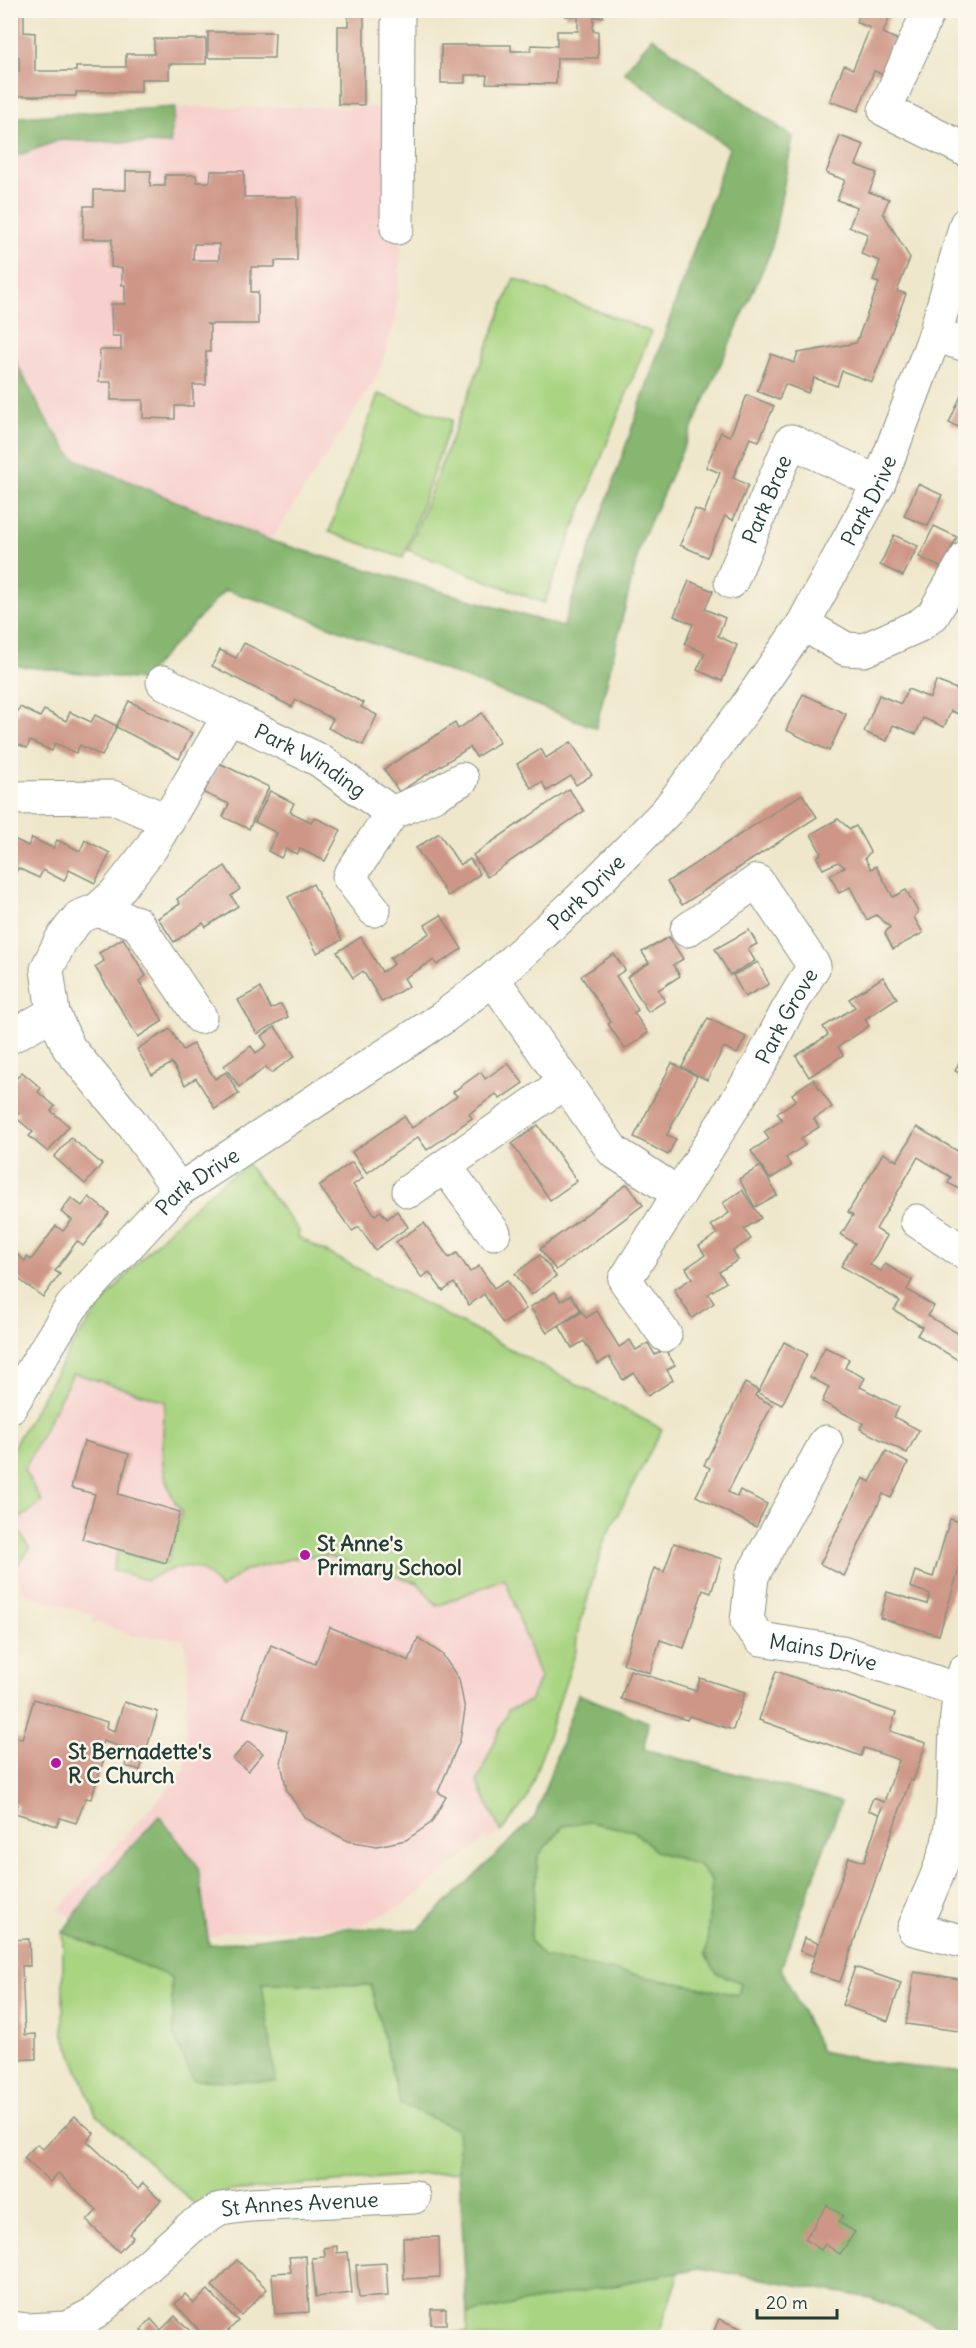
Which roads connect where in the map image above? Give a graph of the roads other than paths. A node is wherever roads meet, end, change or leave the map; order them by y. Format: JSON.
{"nodes":[{"id":1,"x":398,"y":10,"type":"edge"},
{"id":2,"x":929,"y":10,"type":"edge"},
{"id":3,"x":966,"y":150,"type":"edge"},
{"id":4,"x":966,"y":224,"type":"edge"},
{"id":5,"x":397,"y":228,"type":"dead end"},
{"id":6,"x":935,"y":335,"type":"junction"},
{"id":7,"x":966,"y":345,"type":"edge"},
{"id":8,"x":879,"y":483,"type":"junction"},
{"id":9,"x":966,"y":558,"type":"edge"},
{"id":10,"x":731,"y":582,"type":"dead end"},
{"id":11,"x":803,"y":624,"type":"junction"},
{"id":12,"x":163,"y":682,"type":"dead end"},
{"id":13,"x":229,"y":716,"type":"junction"},
{"id":14,"x":462,"y":778,"type":"dead end"},
{"id":15,"x":10,"y":798,"type":"edge"},
{"id":16,"x":392,"y":813,"type":"junction"},
{"id":17,"x":168,"y":821,"type":"junction"},
{"id":18,"x":97,"y":910,"type":"junction"},
{"id":19,"x":374,"y":910,"type":"dead end"},
{"id":20,"x":687,"y":930,"type":"dead end"},
{"id":21,"x":493,"y":979,"type":"junction"},
{"id":22,"x":53,"y":1013,"type":"junction"},
{"id":23,"x":200,"y":1017,"type":"dead end"},
{"id":24,"x":10,"y":1037,"type":"edge"},
{"id":25,"x":565,"y":1082,"type":"junction"},
{"id":26,"x":445,"y":1166,"type":"junction"},
{"id":27,"x":179,"y":1190,"type":"junction"},
{"id":28,"x":409,"y":1191,"type":"dead end"},
{"id":29,"x":679,"y":1194,"type":"junction"},
{"id":30,"x":917,"y":1221,"type":"dead end"},
{"id":31,"x":494,"y":1233,"type":"dead end"},
{"id":32,"x":966,"y":1254,"type":"edge"},
{"id":33,"x":665,"y":1335,"type":"dead end"},
{"id":34,"x":10,"y":1407,"type":"edge"},
{"id":35,"x":826,"y":1442,"type":"dead end"},
{"id":36,"x":962,"y":1679,"type":"edge"},
{"id":37,"x":966,"y":1942,"type":"edge"},
{"id":38,"x":414,"y":2197,"type":"dead end"},
{"id":39,"x":10,"y":2328,"type":"edge"}],
"edges":[{"from":1,"to":5,"type":"street"},
{"from":2,"to":3,"type":"street"},
{"from":4,"to":6,"type":"street","name":"Park Drive"},
{"from":6,"to":7,"type":"street"},
{"from":6,"to":8,"type":"street","name":"Park Drive"},
{"from":8,"to":10,"type":"street","name":"Park Brae"},
{"from":8,"to":11,"type":"street","name":"Park Drive"},
{"from":9,"to":11,"type":"street"},
{"from":11,"to":21,"type":"street","name":"Park Drive"},
{"from":12,"to":13,"type":"street"},
{"from":13,"to":16,"type":"street","name":"Park Winding"},
{"from":13,"to":17,"type":"street","name":"Park Winding"},
{"from":14,"to":16,"type":"street"},
{"from":15,"to":17,"type":"street"},
{"from":16,"to":19,"type":"street"},
{"from":17,"to":18,"type":"street","name":"Park Winding"},
{"from":18,"to":22,"type":"street","name":"Park Winding"},
{"from":18,"to":23,"type":"street"},
{"from":20,"to":29,"type":"street","name":"Park Grove"},
{"from":21,"to":25,"type":"street"},
{"from":21,"to":27,"type":"street","name":"Park Drive"},
{"from":22,"to":24,"type":"street"},
{"from":22,"to":27,"type":"street","name":"Park Winding"},
{"from":25,"to":26,"type":"street"},
{"from":25,"to":29,"type":"street"},
{"from":26,"to":28,"type":"street"},
{"from":26,"to":31,"type":"street"},
{"from":27,"to":34,"type":"street","name":"Park Drive"},
{"from":29,"to":33,"type":"street","name":"Park Grove"},
{"from":30,"to":32,"type":"street"},
{"from":35,"to":36,"type":"street","name":"Mains Drive"},
{"from":36,"to":37,"type":"street","name":"Mains Drive"},
{"from":38,"to":39,"type":"street","name":"St Annes Avenue"}]}
